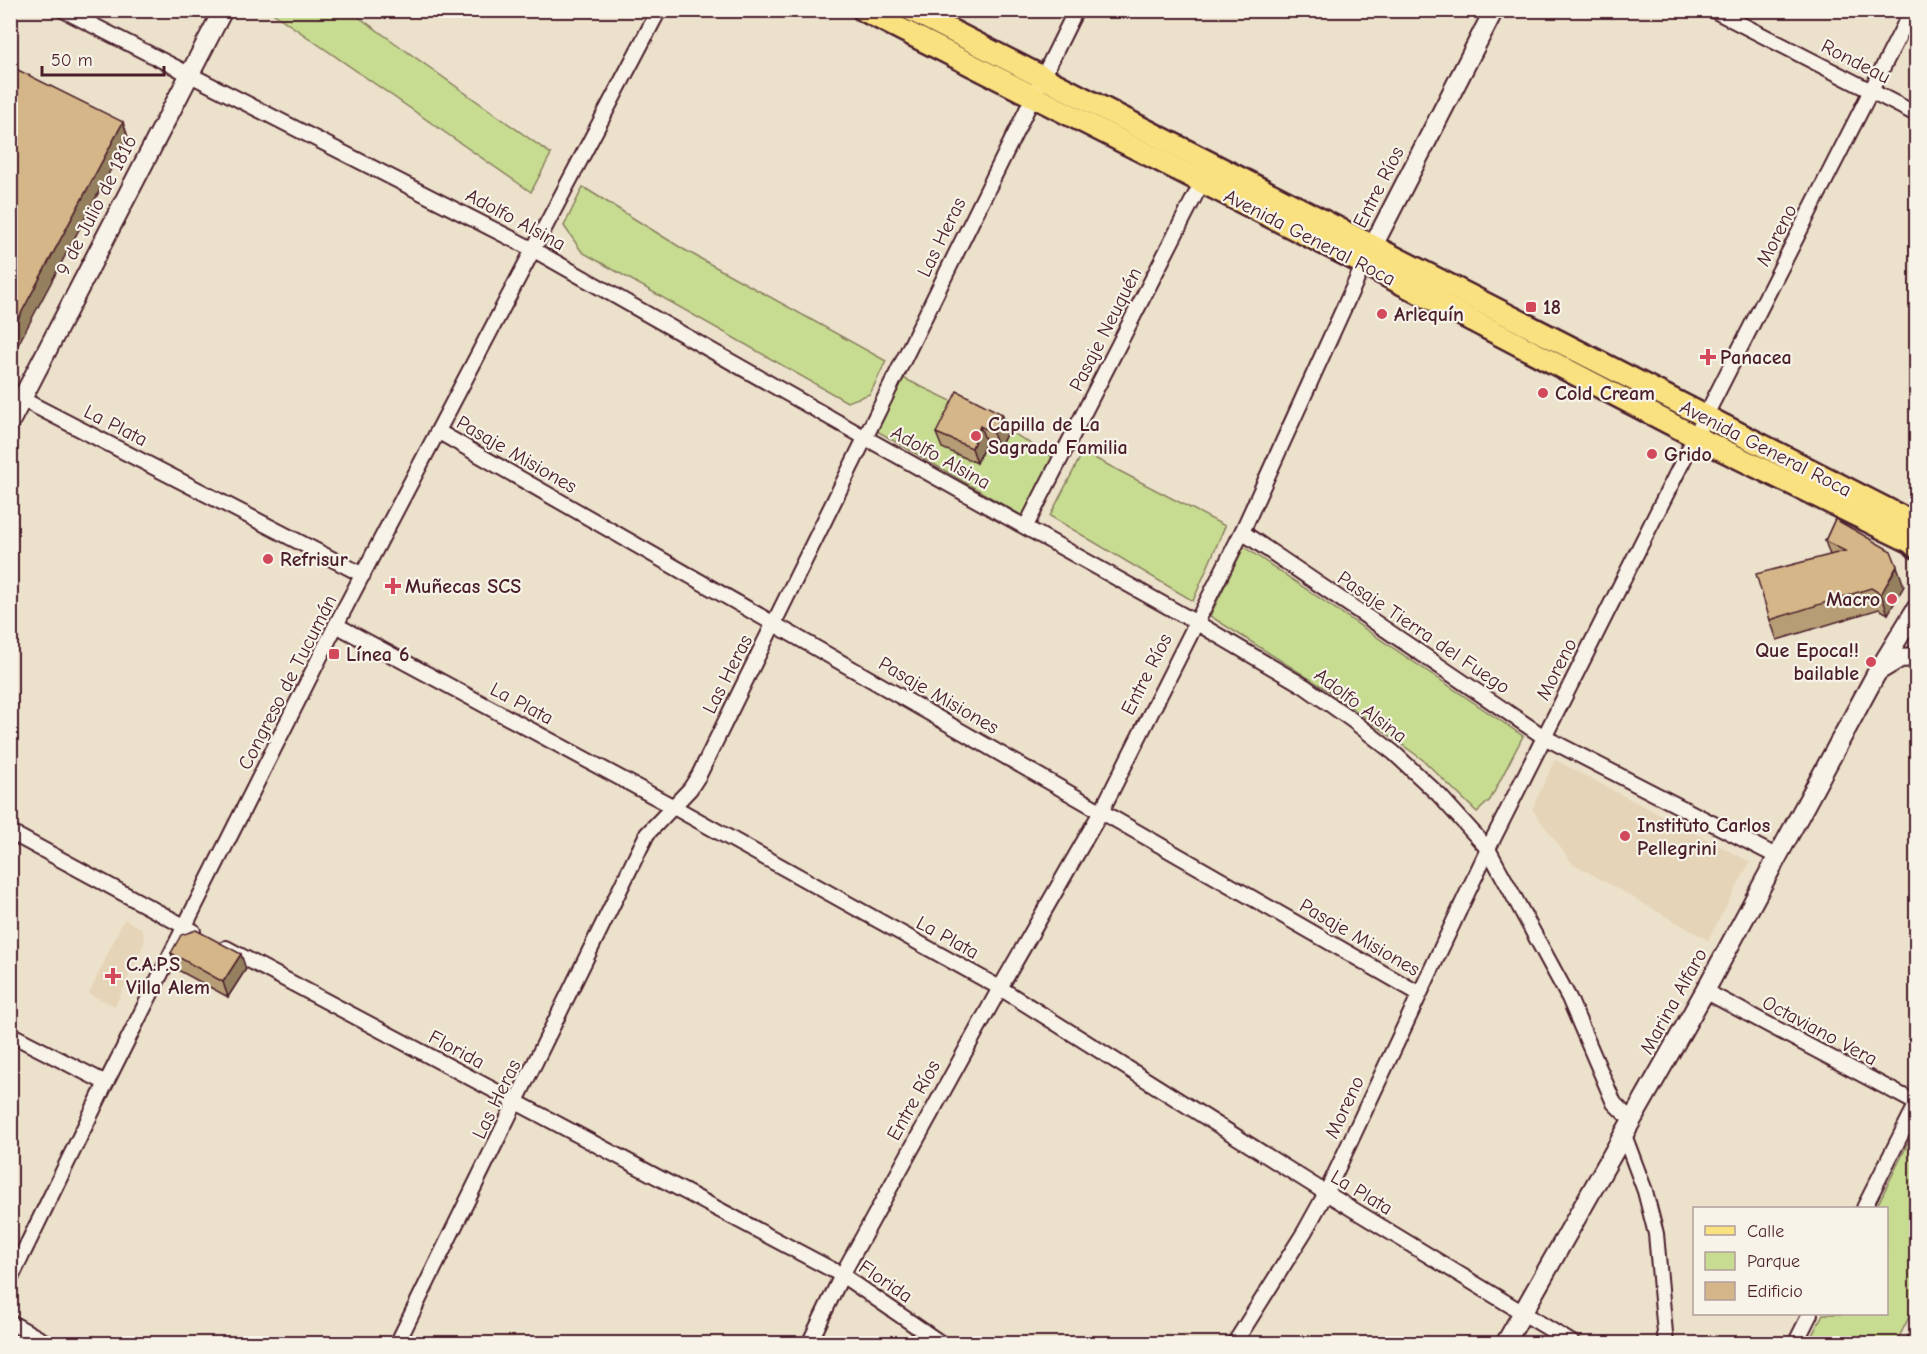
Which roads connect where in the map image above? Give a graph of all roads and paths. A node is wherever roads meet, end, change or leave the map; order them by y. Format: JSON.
{"nodes":[{"id":1,"x":63,"y":10,"type":"edge"},
{"id":2,"x":223,"y":10,"type":"edge"},
{"id":3,"x":659,"y":10,"type":"edge"},
{"id":4,"x":863,"y":10,"type":"edge"},
{"id":5,"x":911,"y":10,"type":"edge"},
{"id":6,"x":1076,"y":10,"type":"edge"},
{"id":7,"x":1494,"y":10,"type":"edge"},
{"id":8,"x":1713,"y":10,"type":"edge"},
{"id":9,"x":1912,"y":10,"type":"edge"},
{"id":10,"x":189,"y":73,"type":"junction"},
{"id":11,"x":1042,"y":77,"type":"junction"},
{"id":12,"x":1871,"y":91,"type":"junction"},
{"id":13,"x":1032,"y":96,"type":"junction"},
{"id":14,"x":1917,"y":114,"type":"edge"},
{"id":15,"x":1203,"y":182,"type":"junction"},
{"id":16,"x":534,"y":250,"type":"junction"},
{"id":17,"x":1368,"y":255,"type":"junction"},
{"id":18,"x":16,"y":396,"type":"edge"},
{"id":19,"x":10,"y":422,"type":"edge"},
{"id":20,"x":1700,"y":427,"type":"junction"},
{"id":21,"x":439,"y":432,"type":"junction"},
{"id":22,"x":864,"y":437,"type":"junction"},
{"id":23,"x":1917,"y":524,"type":"edge"},
{"id":24,"x":1026,"y":526,"type":"junction"},
{"id":25,"x":1242,"y":532,"type":"junction"},
{"id":26,"x":1917,"y":547,"type":"edge"},
{"id":27,"x":363,"y":575,"type":"junction"},
{"id":28,"x":1917,"y":609,"type":"edge"},
{"id":29,"x":774,"y":623,"type":"junction"},
{"id":30,"x":1197,"y":623,"type":"junction"},
{"id":31,"x":336,"y":625,"type":"junction"},
{"id":32,"x":1917,"y":657,"type":"edge"},
{"id":33,"x":1875,"y":676,"type":"junction"},
{"id":34,"x":1544,"y":736,"type":"junction"},
{"id":35,"x":672,"y":806,"type":"junction"},
{"id":36,"x":1102,"y":810,"type":"junction"},
{"id":37,"x":10,"y":832,"type":"edge"},
{"id":38,"x":1488,"y":849,"type":"junction"},
{"id":39,"x":1778,"y":857,"type":"junction"},
{"id":40,"x":186,"y":927,"type":"junction"},
{"id":41,"x":1000,"y":988,"type":"junction"},
{"id":42,"x":1705,"y":991,"type":"junction"},
{"id":43,"x":1418,"y":993,"type":"junction"},
{"id":44,"x":10,"y":1034,"type":"edge"},
{"id":45,"x":106,"y":1083,"type":"junction"},
{"id":46,"x":516,"y":1102,"type":"junction"},
{"id":47,"x":1917,"y":1104,"type":"edge"},
{"id":48,"x":1634,"y":1117,"type":"junction"},
{"id":49,"x":1624,"y":1135,"type":"junction"},
{"id":50,"x":1326,"y":1193,"type":"junction"},
{"id":51,"x":1865,"y":1207,"type":"edge"},
{"id":52,"x":17,"y":1252,"type":"edge"},
{"id":53,"x":842,"y":1275,"type":"junction"},
{"id":54,"x":10,"y":1280,"type":"edge"},
{"id":55,"x":1523,"y":1313,"type":"junction"},
{"id":56,"x":1810,"y":1315,"type":"edge"},
{"id":57,"x":10,"y":1322,"type":"edge"},
{"id":58,"x":1917,"y":1338,"type":"edge"},
{"id":59,"x":49,"y":1344,"type":"edge"},
{"id":60,"x":398,"y":1344,"type":"edge"},
{"id":61,"x":809,"y":1344,"type":"edge"},
{"id":62,"x":942,"y":1344,"type":"edge"},
{"id":63,"x":1234,"y":1344,"type":"edge"},
{"id":64,"x":1504,"y":1344,"type":"edge"},
{"id":65,"x":1574,"y":1344,"type":"edge"},
{"id":66,"x":1666,"y":1344,"type":"edge"},
{"id":67,"x":1795,"y":1344,"type":"edge"},
{"id":68,"x":1914,"y":1344,"type":"edge"}],
"edges":[{"from":1,"to":10,"type":"street","name":"Adolfo Alsina"},
{"from":2,"to":10,"type":"main road","name":"9 de Julio de 1816"},
{"from":3,"to":16,"type":"street","name":"Congreso de Tucumán"},
{"from":4,"to":13,"type":"main road","name":"Avenida General Roca"},
{"from":5,"to":11,"type":"main road","name":"Avenida General Roca"},
{"from":6,"to":11,"type":"street","name":"Las Heras"},
{"from":7,"to":17,"type":"main road","name":"Entre Ríos"},
{"from":8,"to":12,"type":"street","name":"Rondeau"},
{"from":9,"to":12,"type":"street","name":"Moreno"},
{"from":10,"to":16,"type":"street","name":"Adolfo Alsina"},
{"from":10,"to":18,"type":"main road","name":"9 de Julio de 1816"},
{"from":11,"to":13,"type":"street","name":"Las Heras"},
{"from":11,"to":17,"type":"main road","name":"Avenida General Roca"},
{"from":12,"to":14,"type":"street","name":"Rondeau"},
{"from":12,"to":20,"type":"street","name":"Moreno"},
{"from":13,"to":15,"type":"main road","name":"Avenida General Roca"},
{"from":13,"to":22,"type":"street","name":"Las Heras"},
{"from":15,"to":17,"type":"main road","name":"Avenida General Roca"},
{"from":15,"to":24,"type":"street","name":"Pasaje Neuquén"},
{"from":16,"to":21,"type":"street","name":"Congreso de Tucumán"},
{"from":16,"to":22,"type":"street","name":"Adolfo Alsina"},
{"from":17,"to":20,"type":"main road","name":"Avenida General Roca"},
{"from":17,"to":25,"type":"street","name":"Entre Ríos"},
{"from":18,"to":19,"type":"main road","name":"9 de Julio de 1816"},
{"from":18,"to":27,"type":"street","name":"La Plata"},
{"from":20,"to":23,"type":"main road","name":"Avenida General Roca"},
{"from":20,"to":26,"type":"main road","name":"Avenida General Roca"},
{"from":20,"to":34,"type":"street","name":"Moreno"},
{"from":21,"to":27,"type":"street","name":"Congreso de Tucumán"},
{"from":21,"to":29,"type":"street","name":"Pasaje Misiones"},
{"from":22,"to":24,"type":"street","name":"Adolfo Alsina"},
{"from":22,"to":29,"type":"street","name":"Las Heras"},
{"from":24,"to":30,"type":"street","name":"Adolfo Alsina"},
{"from":25,"to":30,"type":"street","name":"Entre Ríos"},
{"from":25,"to":34,"type":"street","name":"Pasaje Tierra del Fuego"},
{"from":27,"to":31,"type":"street","name":"Congreso de Tucumán"},
{"from":28,"to":33,"type":"main road","name":"Marina Alfaro"},
{"from":29,"to":35,"type":"street","name":"Las Heras"},
{"from":29,"to":36,"type":"street","name":"Pasaje Misiones"},
{"from":30,"to":36,"type":"street","name":"Entre Ríos"},
{"from":30,"to":38,"type":"street","name":"Adolfo Alsina"},
{"from":31,"to":35,"type":"street","name":"La Plata"},
{"from":31,"to":40,"type":"street","name":"Congreso de Tucumán"},
{"from":32,"to":33,"type":"main road","name":"Marina Alfaro"},
{"from":33,"to":39,"type":"main road","name":"Marina Alfaro"},
{"from":34,"to":38,"type":"street","name":"Moreno"},
{"from":34,"to":39,"type":"street","name":"Pasaje Tierra del Fuego"},
{"from":35,"to":41,"type":"street","name":"La Plata"},
{"from":35,"to":46,"type":"street","name":"Las Heras"},
{"from":36,"to":41,"type":"street","name":"Entre Ríos"},
{"from":36,"to":43,"type":"street","name":"Pasaje Misiones"},
{"from":37,"to":40,"type":"street","name":"Florida"},
{"from":38,"to":43,"type":"street","name":"Moreno"},
{"from":38,"to":48,"type":"street","name":"Adolfo Alsina"},
{"from":39,"to":42,"type":"main road","name":"Marina Alfaro"},
{"from":40,"to":45,"type":"street","name":"Congreso de Tucumán"},
{"from":40,"to":46,"type":"street","name":"Florida"},
{"from":41,"to":50,"type":"street","name":"La Plata"},
{"from":41,"to":53,"type":"street","name":"Entre Ríos"},
{"from":42,"to":47,"type":"street","name":"Octaviano Vera"},
{"from":42,"to":48,"type":"main road","name":"Marina Alfaro"},
{"from":43,"to":50,"type":"street","name":"Moreno"},
{"from":44,"to":45,"type":"street"},
{"from":45,"to":52,"type":"street","name":"Congreso de Tucumán"},
{"from":46,"to":53,"type":"street","name":"Florida"},
{"from":46,"to":60,"type":"street","name":"Las Heras"},
{"from":47,"to":51,"type":"street"},
{"from":48,"to":49,"type":"main road","name":"Marina Alfaro"},
{"from":49,"to":55,"type":"main road","name":"Marina Alfaro"},
{"from":49,"to":66,"type":"street"},
{"from":50,"to":55,"type":"street","name":"La Plata"},
{"from":50,"to":63,"type":"street","name":"Moreno"},
{"from":52,"to":54,"type":"street","name":"Congreso de Tucumán"},
{"from":53,"to":61,"type":"street","name":"Entre Ríos"},
{"from":53,"to":62,"type":"street","name":"Florida"},
{"from":55,"to":64,"type":"main road","name":"Marina Alfaro"},
{"from":55,"to":65,"type":"street","name":"La Plata"},
{"from":56,"to":67,"type":"street"},
{"from":57,"to":59,"type":"street"},
{"from":58,"to":68,"type":"street"}]}
